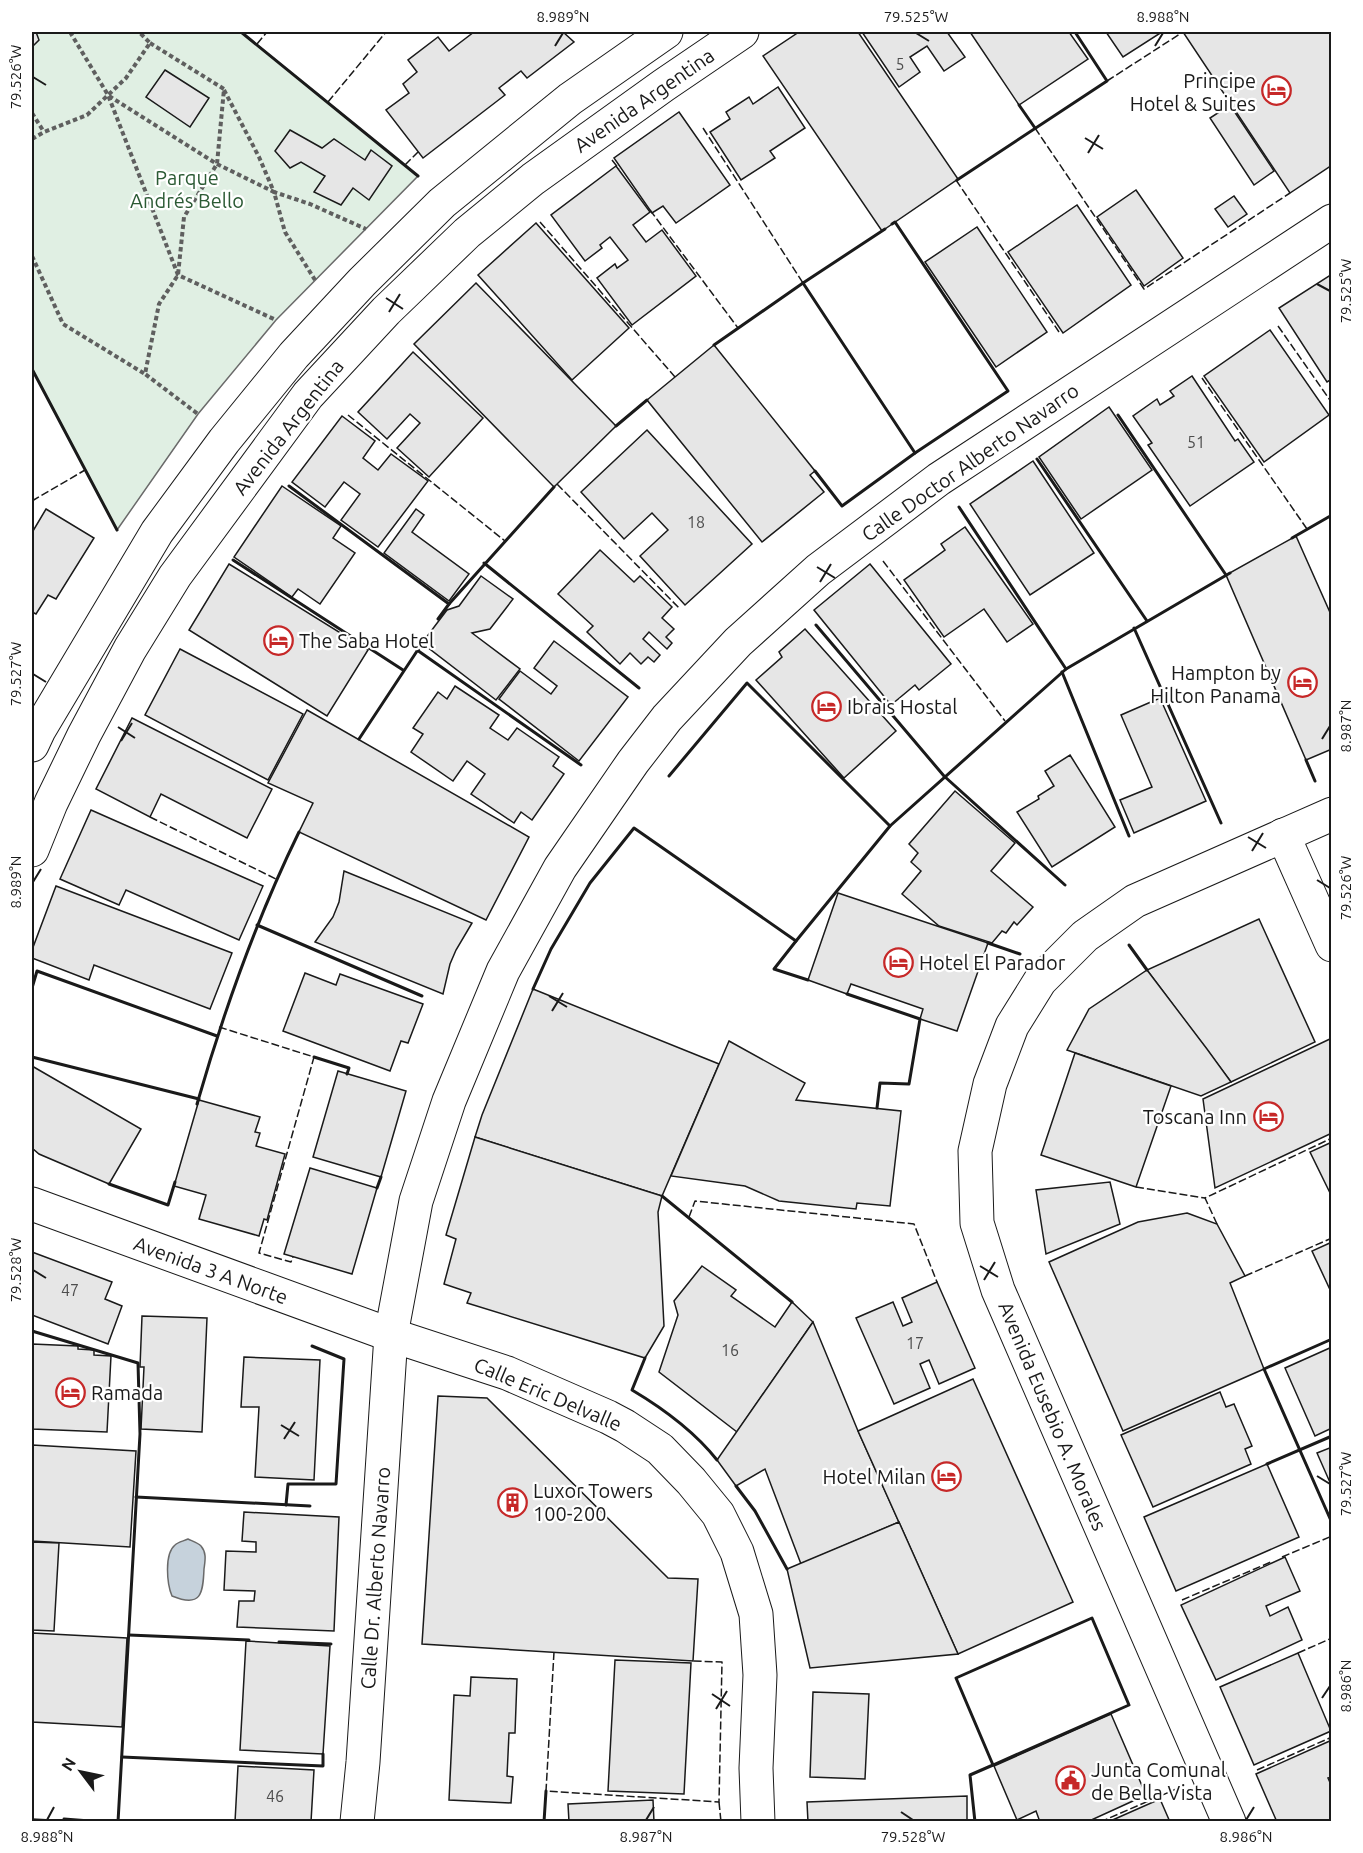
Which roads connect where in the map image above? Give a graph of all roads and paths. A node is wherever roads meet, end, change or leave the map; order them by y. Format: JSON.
{"nodes":[{"id":1,"x":69,"y":32,"type":"edge"},
{"id":2,"x":139,"y":32,"type":"edge"},
{"id":3,"x":742,"y":32,"type":"edge"},
{"id":4,"x":644,"y":37,"type":"edge"},
{"id":5,"x":150,"y":43,"type":"junction"},
{"id":6,"x":663,"y":85,"type":"junction"},
{"id":7,"x":224,"y":89,"type":"junction"},
{"id":8,"x":108,"y":95,"type":"junction"},
{"id":9,"x":32,"y":113,"type":"edge"},
{"id":10,"x":44,"y":132,"type":"junction"},
{"id":11,"x":32,"y":140,"type":"edge"},
{"id":12,"x":217,"y":165,"type":"junction"},
{"id":13,"x":274,"y":192,"type":"junction"},
{"id":14,"x":1332,"y":221,"type":"edge"},
{"id":15,"x":366,"y":229,"type":"dead end"},
{"id":16,"x":32,"y":256,"type":"edge"},
{"id":17,"x":178,"y":275,"type":"junction"},
{"id":18,"x":315,"y":280,"type":"dead end"},
{"id":19,"x":276,"y":320,"type":"dead end"},
{"id":20,"x":146,"y":374,"type":"junction"},
{"id":21,"x":198,"y":414,"type":"dead end"},
{"id":22,"x":32,"y":745,"type":"edge"},
{"id":23,"x":1332,"y":814,"type":"edge"},
{"id":24,"x":1283,"y":835,"type":"junction"},
{"id":25,"x":32,"y":850,"type":"edge"},
{"id":26,"x":1332,"y":945,"type":"edge"},
{"id":27,"x":32,"y":1204,"type":"edge"},
{"id":28,"x":391,"y":1335,"type":"junction"},
{"id":29,"x":357,"y":1821,"type":"edge"},
{"id":30,"x":758,"y":1821,"type":"edge"},
{"id":31,"x":1229,"y":1821,"type":"edge"}],
"edges":[{"from":1,"to":8,"type":"path"},
{"from":2,"to":5,"type":"path"},
{"from":3,"to":6,"type":"street","name":"Avenida Argentina"},
{"from":4,"to":6,"type":"street"},
{"from":4,"to":22,"type":"street","name":"Avenida Argentina"},
{"from":5,"to":7,"type":"path"},
{"from":5,"to":8,"type":"path"},
{"from":6,"to":25,"type":"street","name":"Avenida Argentina"},
{"from":7,"to":12,"type":"path"},
{"from":7,"to":13,"type":"path"},
{"from":8,"to":10,"type":"path"},
{"from":8,"to":12,"type":"path"},
{"from":8,"to":17,"type":"path"},
{"from":9,"to":10,"type":"path"},
{"from":10,"to":11,"type":"path"},
{"from":12,"to":13,"type":"path"},
{"from":12,"to":17,"type":"path"},
{"from":13,"to":15,"type":"path"},
{"from":13,"to":18,"type":"path"},
{"from":14,"to":28,"type":"street","name":"Calle Doctor Alberto Navarro"},
{"from":16,"to":20,"type":"path"},
{"from":17,"to":19,"type":"path"},
{"from":17,"to":20,"type":"path"},
{"from":20,"to":21,"type":"path"},
{"from":23,"to":24,"type":"street","name":"Avenida Eusebio A. Morales"},
{"from":24,"to":26,"type":"street"},
{"from":24,"to":31,"type":"street","name":"Avenida Eusebio A. Morales"},
{"from":27,"to":28,"type":"street","name":"Avenida 3 A Norte"},
{"from":28,"to":29,"type":"street","name":"Calle Dr. Alberto Navarro"},
{"from":28,"to":30,"type":"street","name":"Calle Eric Delvalle"}]}
